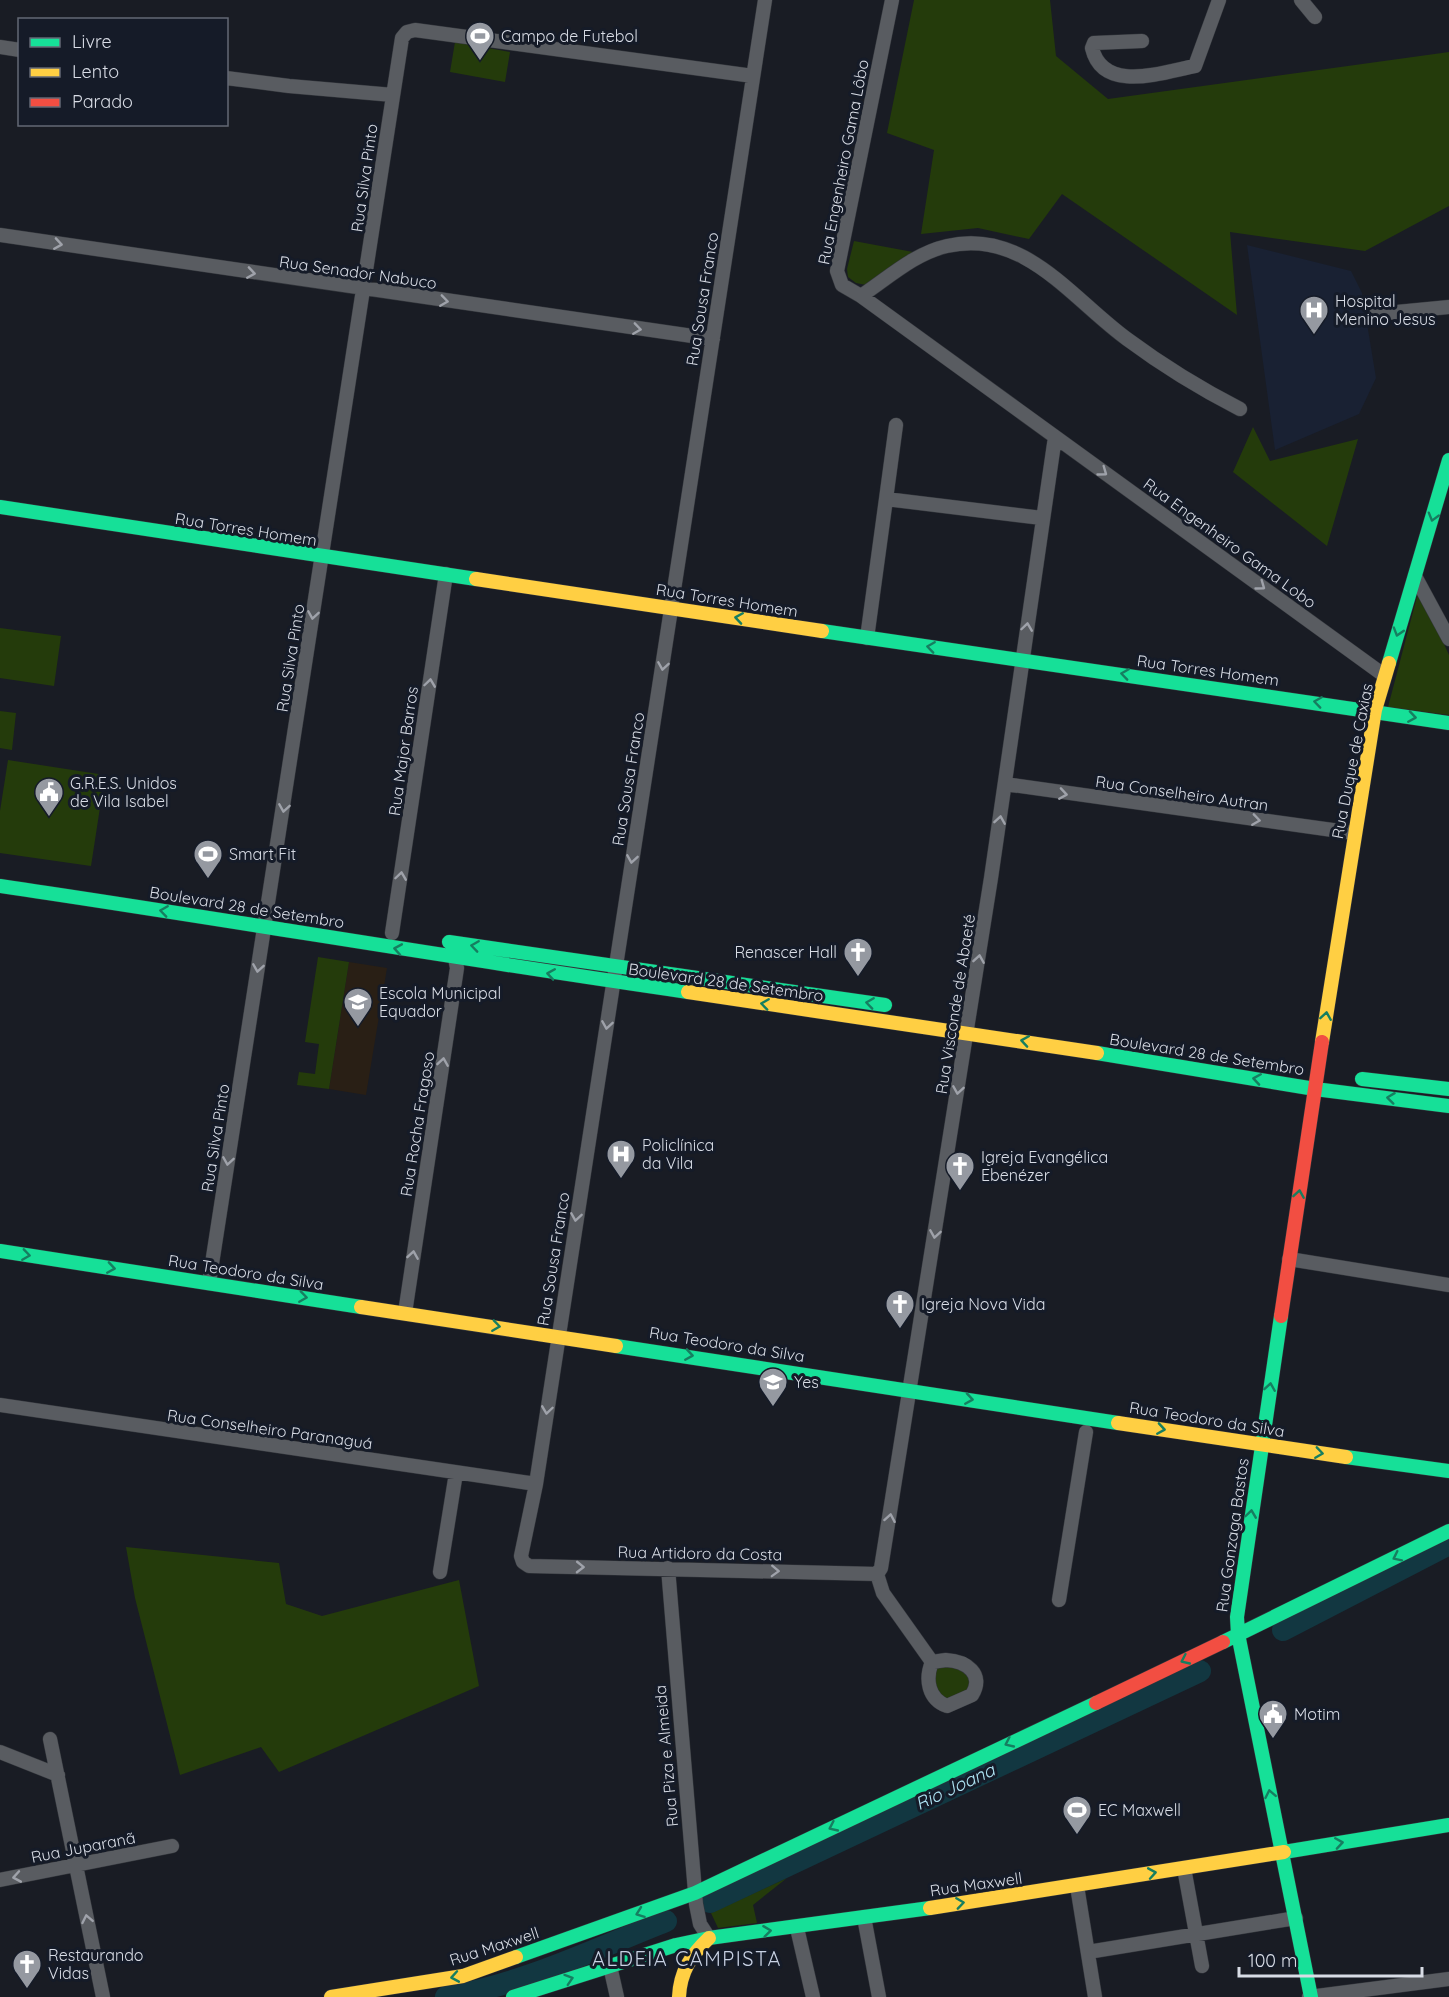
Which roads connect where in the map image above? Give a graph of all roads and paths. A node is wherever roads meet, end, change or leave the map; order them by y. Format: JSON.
{"nodes":[{"id":1,"x":765,"y":0,"type":"edge"},
{"id":2,"x":892,"y":0,"type":"edge"},
{"id":3,"x":1220,"y":0,"type":"edge"},
{"id":4,"x":1301,"y":0,"type":"edge"},
{"id":5,"x":1315,"y":17,"type":"dead end"},
{"id":6,"x":1142,"y":41,"type":"dead end"},
{"id":7,"x":0,"y":47,"type":"edge"},
{"id":8,"x":18,"y":50,"type":"edge"},
{"id":9,"x":753,"y":76,"type":"junction"},
{"id":10,"x":228,"y":78,"type":"edge"},
{"id":11,"x":393,"y":94,"type":"junction"},
{"id":12,"x":0,"y":235,"type":"edge"},
{"id":13,"x":364,"y":290,"type":"junction"},
{"id":14,"x":861,"y":296,"type":"junction"},
{"id":15,"x":1449,"y":307,"type":"edge"},
{"id":16,"x":1376,"y":314,"type":"dead end"},
{"id":17,"x":712,"y":339,"type":"junction"},
{"id":18,"x":1240,"y":409,"type":"dead end"},
{"id":19,"x":896,"y":425,"type":"dead end"},
{"id":20,"x":1055,"y":437,"type":"junction"},
{"id":21,"x":1449,"y":460,"type":"edge"},
{"id":22,"x":886,"y":500,"type":"junction"},
{"id":23,"x":0,"y":507,"type":"edge"},
{"id":24,"x":1042,"y":518,"type":"junction"},
{"id":25,"x":322,"y":557,"type":"junction"},
{"id":26,"x":446,"y":574,"type":"junction"},
{"id":27,"x":1415,"y":576,"type":"junction"},
{"id":28,"x":672,"y":608,"type":"junction"},
{"id":29,"x":867,"y":638,"type":"junction"},
{"id":30,"x":1449,"y":639,"type":"edge"},
{"id":31,"x":1022,"y":660,"type":"junction"},
{"id":32,"x":1385,"y":676,"type":"junction"},
{"id":33,"x":1376,"y":710,"type":"junction"},
{"id":34,"x":1449,"y":723,"type":"edge"},
{"id":35,"x":1005,"y":784,"type":"junction"},
{"id":36,"x":1354,"y":833,"type":"junction"},
{"id":37,"x":0,"y":886,"type":"edge"},
{"id":38,"x":262,"y":910,"type":"junction"},
{"id":39,"x":284,"y":913,"type":"dead end"},
{"id":40,"x":265,"y":925,"type":"junction"},
{"id":41,"x":359,"y":927,"type":"dead end"},
{"id":42,"x":392,"y":933,"type":"junction"},
{"id":43,"x":448,"y":942,"type":"junction"},
{"id":44,"x":456,"y":959,"type":"junction"},
{"id":45,"x":616,"y":967,"type":"junction"},
{"id":46,"x":613,"y":983,"type":"junction"},
{"id":47,"x":902,"y":1007,"type":"dead end"},
{"id":48,"x":967,"y":1032,"type":"junction"},
{"id":49,"x":1316,"y":1073,"type":"joint"},
{"id":50,"x":1349,"y":1078,"type":"dead end"},
{"id":51,"x":1315,"y":1089,"type":"junction"},
{"id":52,"x":1449,"y":1089,"type":"edge"},
{"id":53,"x":1449,"y":1106,"type":"edge"},
{"id":54,"x":0,"y":1251,"type":"edge"},
{"id":55,"x":1289,"y":1259,"type":"junction"},
{"id":56,"x":208,"y":1283,"type":"junction"},
{"id":57,"x":1449,"y":1285,"type":"edge"},
{"id":58,"x":405,"y":1312,"type":"junction"},
{"id":59,"x":557,"y":1335,"type":"junction"},
{"id":60,"x":911,"y":1389,"type":"junction"},
{"id":61,"x":0,"y":1405,"type":"edge"},
{"id":62,"x":1086,"y":1432,"type":"dead end"},
{"id":63,"x":1261,"y":1444,"type":"junction"},
{"id":64,"x":1449,"y":1471,"type":"edge"},
{"id":65,"x":456,"y":1473,"type":"junction"},
{"id":66,"x":536,"y":1484,"type":"junction"},
{"id":67,"x":1449,"y":1531,"type":"edge"},
{"id":68,"x":522,"y":1562,"type":"joint"},
{"id":69,"x":668,"y":1568,"type":"junction"},
{"id":70,"x":440,"y":1572,"type":"dead end"},
{"id":71,"x":877,"y":1574,"type":"junction"},
{"id":72,"x":1059,"y":1599,"type":"dead end"},
{"id":73,"x":1238,"y":1635,"type":"junction"},
{"id":74,"x":932,"y":1662,"type":"dead end"},
{"id":75,"x":50,"y":1739,"type":"dead end"},
{"id":76,"x":0,"y":1752,"type":"edge"},
{"id":77,"x":58,"y":1775,"type":"junction"},
{"id":78,"x":1449,"y":1826,"type":"edge"},
{"id":79,"x":172,"y":1846,"type":"dead end"},
{"id":80,"x":1282,"y":1852,"type":"junction"},
{"id":81,"x":76,"y":1866,"type":"junction"},
{"id":82,"x":1184,"y":1868,"type":"junction"},
{"id":83,"x":0,"y":1880,"type":"edge"},
{"id":84,"x":1077,"y":1886,"type":"junction"},
{"id":85,"x":695,"y":1893,"type":"junction"},
{"id":86,"x":864,"y":1917,"type":"junction"},
{"id":87,"x":1296,"y":1918,"type":"junction"},
{"id":88,"x":797,"y":1928,"type":"junction"},
{"id":89,"x":1196,"y":1934,"type":"junction"},
{"id":90,"x":709,"y":1938,"type":"junction"},
{"id":91,"x":1088,"y":1952,"type":"junction"},
{"id":92,"x":610,"y":1966,"type":"junction"},
{"id":93,"x":1202,"y":1966,"type":"dead end"},
{"id":94,"x":1449,"y":1979,"type":"edge"},
{"id":95,"x":103,"y":1997,"type":"edge"},
{"id":96,"x":332,"y":1997,"type":"edge"},
{"id":97,"x":513,"y":1997,"type":"edge"},
{"id":98,"x":617,"y":1997,"type":"edge"},
{"id":99,"x":679,"y":1997,"type":"edge"},
{"id":100,"x":813,"y":1997,"type":"edge"},
{"id":101,"x":879,"y":1997,"type":"edge"},
{"id":102,"x":1095,"y":1997,"type":"edge"},
{"id":103,"x":1310,"y":1997,"type":"edge"}],
"edges":[{"from":1,"to":9,"type":"street","name":"Rua Sousa Franco"},
{"from":2,"to":14,"type":"street","name":"Rua Engenheiro Gama Lôbo"},
{"from":3,"to":6,"type":"street"},
{"from":4,"to":5,"type":"street"},
{"from":7,"to":8,"type":"street"},
{"from":9,"to":11,"type":"street","name":"Rua Silva Pinto"},
{"from":9,"to":17,"type":"street","name":"Rua Sousa Franco"},
{"from":10,"to":11,"type":"street"},
{"from":11,"to":13,"type":"street","name":"Rua Silva Pinto"},
{"from":12,"to":13,"type":"street","name":"Rua Senador Nabuco","one_way":true},
{"from":13,"to":17,"type":"street","name":"Rua Senador Nabuco","one_way":true},
{"from":13,"to":25,"type":"street","name":"Rua Silva Pinto"},
{"from":14,"to":18,"type":"street"},
{"from":14,"to":20,"type":"street","name":"Rua Engenheiro Gama Lôbo"},
{"from":15,"to":16,"type":"street"},
{"from":17,"to":28,"type":"street","name":"Rua Sousa Franco"},
{"from":19,"to":22,"type":"street"},
{"from":20,"to":24,"type":"street","name":"Rua Visconde de Abaeté"},
{"from":20,"to":32,"type":"street","name":"Rua Engenheiro Gama Lobo","one_way":true},
{"from":21,"to":27,"type":"main road","name":"Rua Duque de Caxias","one_way":true},
{"from":22,"to":24,"type":"street"},
{"from":22,"to":29,"type":"street"},
{"from":23,"to":25,"type":"main road","name":"Rua Torres Homem"},
{"from":31,"to":24,"type":"street","name":"Rua Visconde de Abaeté","one_way":true},
{"from":25,"to":26,"type":"main road","name":"Rua Torres Homem"},
{"from":25,"to":38,"type":"street","name":"Rua Silva Pinto","one_way":true},
{"from":26,"to":28,"type":"main road","name":"Rua Torres Homem"},
{"from":42,"to":26,"type":"street","name":"Rua Major Barros","one_way":true},
{"from":27,"to":30,"type":"street"},
{"from":27,"to":32,"type":"main road","name":"Rua Duque de Caxias","one_way":true},
{"from":29,"to":28,"type":"main road","name":"Rua Torres Homem","one_way":true},
{"from":28,"to":45,"type":"street","name":"Rua Sousa Franco","one_way":true},
{"from":31,"to":29,"type":"main road","name":"Rua Torres Homem","one_way":true},
{"from":33,"to":31,"type":"main road","name":"Rua Torres Homem","one_way":true},
{"from":31,"to":35,"type":"street","name":"Rua Visconde de Abaeté"},
{"from":32,"to":33,"type":"main road","name":"Rua Duque de Caxias"},
{"from":33,"to":34,"type":"main road","name":"Rua Torres Homem","one_way":true},
{"from":33,"to":36,"type":"main road","name":"Rua Duque de Caxias"},
{"from":35,"to":36,"type":"street","name":"Rua Conselheiro Autran","one_way":true},
{"from":48,"to":35,"type":"street","name":"Rua Visconde de Abaeté","one_way":true},
{"from":49,"to":36,"type":"main road","name":"Rua Duque de Caxias","one_way":true},
{"from":40,"to":37,"type":"main road","name":"Boulevard 28 de Setembro","one_way":true},
{"from":38,"to":39,"type":"main road","name":"Boulevard 28 de Setembro"},
{"from":38,"to":40,"type":"street","name":"Rua Silva Pinto"},
{"from":44,"to":40,"type":"main road","name":"Boulevard 28 de Setembro","one_way":true},
{"from":40,"to":56,"type":"street","name":"Rua Silva Pinto","one_way":true},
{"from":41,"to":42,"type":"main road","name":"Boulevard 28 de Setembro"},
{"from":42,"to":43,"type":"main road","name":"Boulevard 28 de Setembro"},
{"from":43,"to":44,"type":"street","name":"Rua Rocha Fragoso"},
{"from":45,"to":43,"type":"main road","name":"Boulevard 28 de Setembro","one_way":true},
{"from":46,"to":44,"type":"main road","name":"Boulevard 28 de Setembro","one_way":true},
{"from":58,"to":44,"type":"street","name":"Rua Rocha Fragoso","one_way":true},
{"from":45,"to":46,"type":"street","name":"Rua Sousa Franco"},
{"from":47,"to":45,"type":"main road","name":"Boulevard 28 de Setembro","one_way":true},
{"from":48,"to":46,"type":"main road","name":"Boulevard 28 de Setembro","one_way":true},
{"from":46,"to":59,"type":"street","name":"Rua Sousa Franco","one_way":true},
{"from":51,"to":48,"type":"main road","name":"Boulevard 28 de Setembro","one_way":true},
{"from":48,"to":60,"type":"street","name":"Rua Visconde de Abaeté","one_way":true},
{"from":49,"to":51,"type":"main road","name":"Rua Gonzaga Bastos"},
{"from":50,"to":52,"type":"main road"},
{"from":53,"to":51,"type":"main road","name":"Boulevard 28 de Setembro","one_way":true},
{"from":55,"to":51,"type":"main road","name":"Rua Gonzaga Bastos","one_way":true},
{"from":54,"to":56,"type":"main road","name":"Rua Teodoro da Silva","one_way":true},
{"from":55,"to":57,"type":"street"},
{"from":63,"to":55,"type":"main road","name":"Rua Gonzaga Bastos","one_way":true},
{"from":56,"to":58,"type":"main road","name":"Rua Teodoro da Silva","one_way":true},
{"from":58,"to":59,"type":"main road","name":"Rua Teodoro da Silva","one_way":true},
{"from":59,"to":60,"type":"main road","name":"Rua Teodoro da Silva","one_way":true},
{"from":59,"to":66,"type":"street","name":"Rua Sousa Franco","one_way":true},
{"from":60,"to":63,"type":"main road","name":"Rua Teodoro da Silva","one_way":true},
{"from":71,"to":60,"type":"street","name":"Rua Visconde de Abaeté","one_way":true},
{"from":61,"to":65,"type":"street","name":"Rua Conselheiro Paranaguá"},
{"from":62,"to":72,"type":"street"},
{"from":63,"to":64,"type":"main road","name":"Rua Teodoro da Silva","one_way":true},
{"from":73,"to":63,"type":"main road","name":"Rua Gonzaga Bastos","one_way":true},
{"from":65,"to":66,"type":"street","name":"Rua Conselheiro Paranaguá"},
{"from":65,"to":70,"type":"street"},
{"from":66,"to":68,"type":"street","name":"Rua Sousa Franco"},
{"from":67,"to":73,"type":"main road","name":"Rua Maxwell","one_way":true},
{"from":68,"to":69,"type":"street","name":"Rua Artidoro da Costa","one_way":true},
{"from":69,"to":71,"type":"street","name":"Rua Artidoro da Costa","one_way":true},
{"from":69,"to":85,"type":"street","name":"Rua Piza e Almeida"},
{"from":71,"to":74,"type":"street"},
{"from":80,"to":73,"type":"main road","name":"Rua Gonzaga Bastos","one_way":true},
{"from":73,"to":85,"type":"main road","name":"Rua Maxwell","one_way":true},
{"from":75,"to":77,"type":"street"},
{"from":76,"to":77,"type":"street"},
{"from":77,"to":81,"type":"street"},
{"from":80,"to":78,"type":"main road","name":"Rua Maxwell","one_way":true},
{"from":79,"to":81,"type":"street","name":"Rua Juparanã"},
{"from":80,"to":82,"type":"main road","name":"Rua Maxwell"},
{"from":80,"to":87,"type":"main road","name":"Rua Gonzaga Bastos"},
{"from":81,"to":83,"type":"street","name":"Rua Juparanã","one_way":true},
{"from":95,"to":81,"type":"street","one_way":true},
{"from":84,"to":82,"type":"main road","name":"Rua Maxwell","one_way":true},
{"from":82,"to":89,"type":"street"},
{"from":86,"to":84,"type":"main road","name":"Rua Maxwell","one_way":true},
{"from":84,"to":91,"type":"street"},
{"from":85,"to":90,"type":"street","name":"Rua Piza e Almeida"},
{"from":85,"to":96,"type":"main road","name":"Rua Maxwell","one_way":true},
{"from":86,"to":88,"type":"main road","name":"Rua Maxwell"},
{"from":86,"to":101,"type":"street"},
{"from":87,"to":89,"type":"street"},
{"from":87,"to":103,"type":"main road","name":"Rua Gonzaga Bastos"},
{"from":90,"to":88,"type":"main road","name":"Rua Maxwell","one_way":true},
{"from":88,"to":100,"type":"street"},
{"from":89,"to":91,"type":"street"},
{"from":89,"to":93,"type":"street"},
{"from":90,"to":92,"type":"main road","name":"Rua Maxwell"},
{"from":90,"to":99,"type":"main road"},
{"from":91,"to":102,"type":"street"},
{"from":97,"to":92,"type":"main road","name":"Rua Maxwell","one_way":true},
{"from":92,"to":98,"type":"street"},
{"from":94,"to":103,"type":"street"}]}
